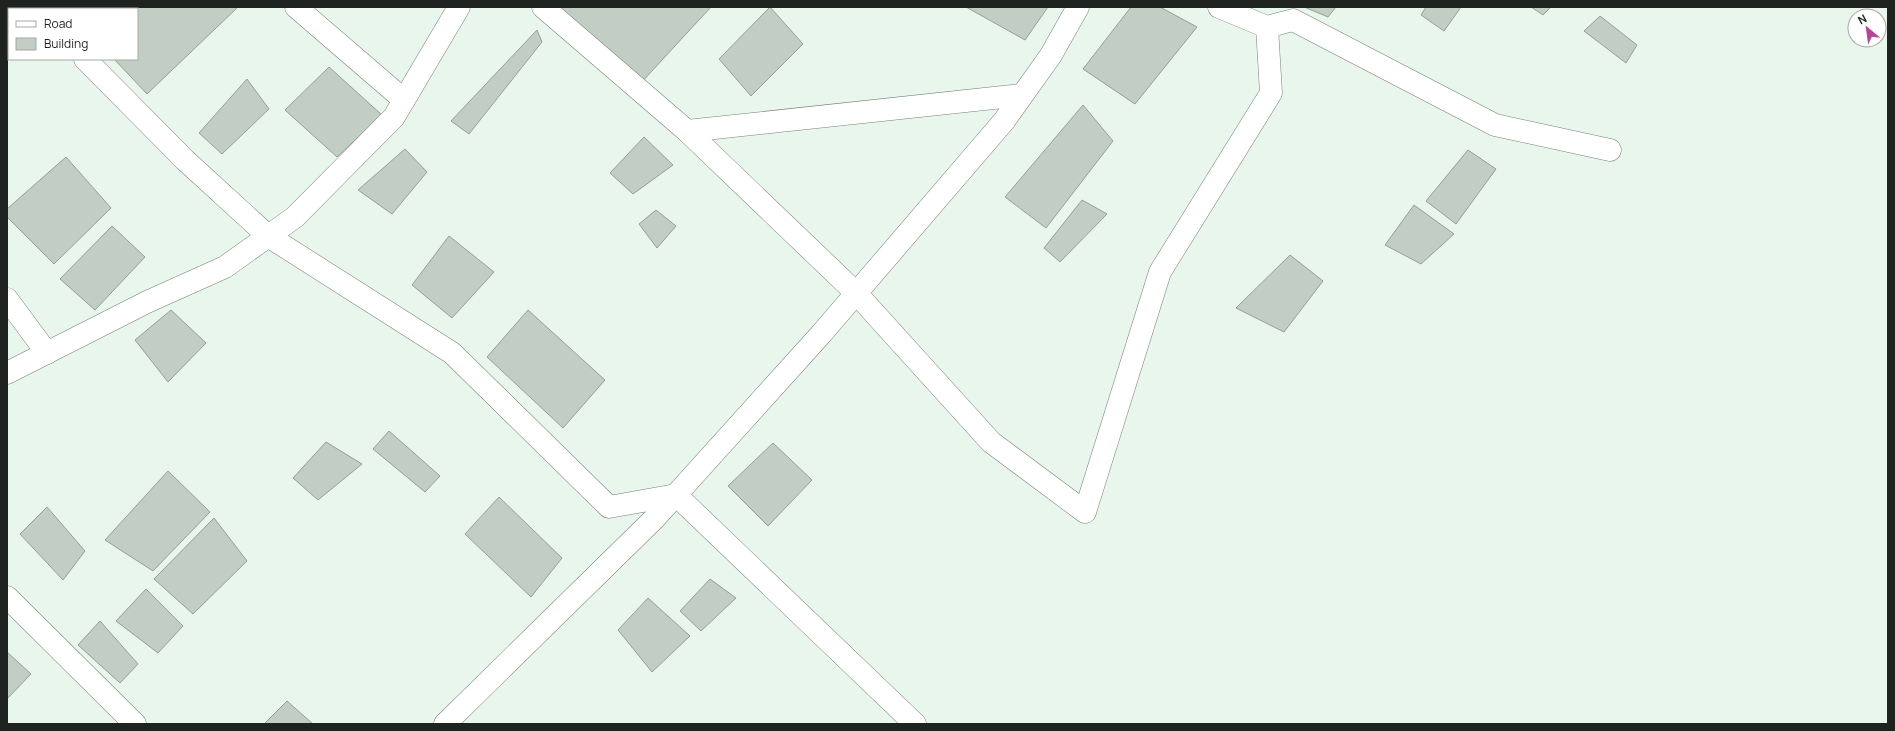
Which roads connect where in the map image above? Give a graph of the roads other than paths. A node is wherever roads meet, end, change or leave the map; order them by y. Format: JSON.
{"nodes":[{"id":1,"x":296,"y":7,"type":"edge"},
{"id":2,"x":459,"y":7,"type":"edge"},
{"id":3,"x":543,"y":7,"type":"edge"},
{"id":4,"x":1078,"y":7,"type":"edge"},
{"id":5,"x":1219,"y":7,"type":"edge"},
{"id":6,"x":1267,"y":27,"type":"junction"},
{"id":7,"x":86,"y":60,"type":"edge"},
{"id":8,"x":1022,"y":95,"type":"junction"},
{"id":9,"x":404,"y":100,"type":"junction"},
{"id":10,"x":687,"y":131,"type":"junction"},
{"id":11,"x":1610,"y":150,"type":"dead end"},
{"id":12,"x":268,"y":236,"type":"junction"},
{"id":13,"x":856,"y":293,"type":"junction"},
{"id":14,"x":7,"y":299,"type":"edge"},
{"id":15,"x":47,"y":353,"type":"junction"},
{"id":16,"x":7,"y":373,"type":"edge"},
{"id":17,"x":676,"y":495,"type":"junction"},
{"id":18,"x":7,"y":597,"type":"edge"},
{"id":19,"x":135,"y":724,"type":"edge"},
{"id":20,"x":445,"y":724,"type":"edge"},
{"id":21,"x":916,"y":724,"type":"edge"}],
"edges":[{"from":1,"to":9,"type":"street"},
{"from":2,"to":9,"type":"street"},
{"from":3,"to":10,"type":"street"},
{"from":4,"to":8,"type":"street"},
{"from":5,"to":6,"type":"street"},
{"from":6,"to":11,"type":"street"},
{"from":6,"to":13,"type":"street"},
{"from":7,"to":12,"type":"street"},
{"from":8,"to":10,"type":"street"},
{"from":8,"to":13,"type":"street"},
{"from":9,"to":12,"type":"street"},
{"from":10,"to":13,"type":"street"},
{"from":12,"to":15,"type":"street"},
{"from":12,"to":17,"type":"street"},
{"from":13,"to":17,"type":"street"},
{"from":14,"to":15,"type":"street"},
{"from":15,"to":16,"type":"street"},
{"from":17,"to":20,"type":"street"},
{"from":17,"to":21,"type":"street"},
{"from":18,"to":19,"type":"street"}]}
